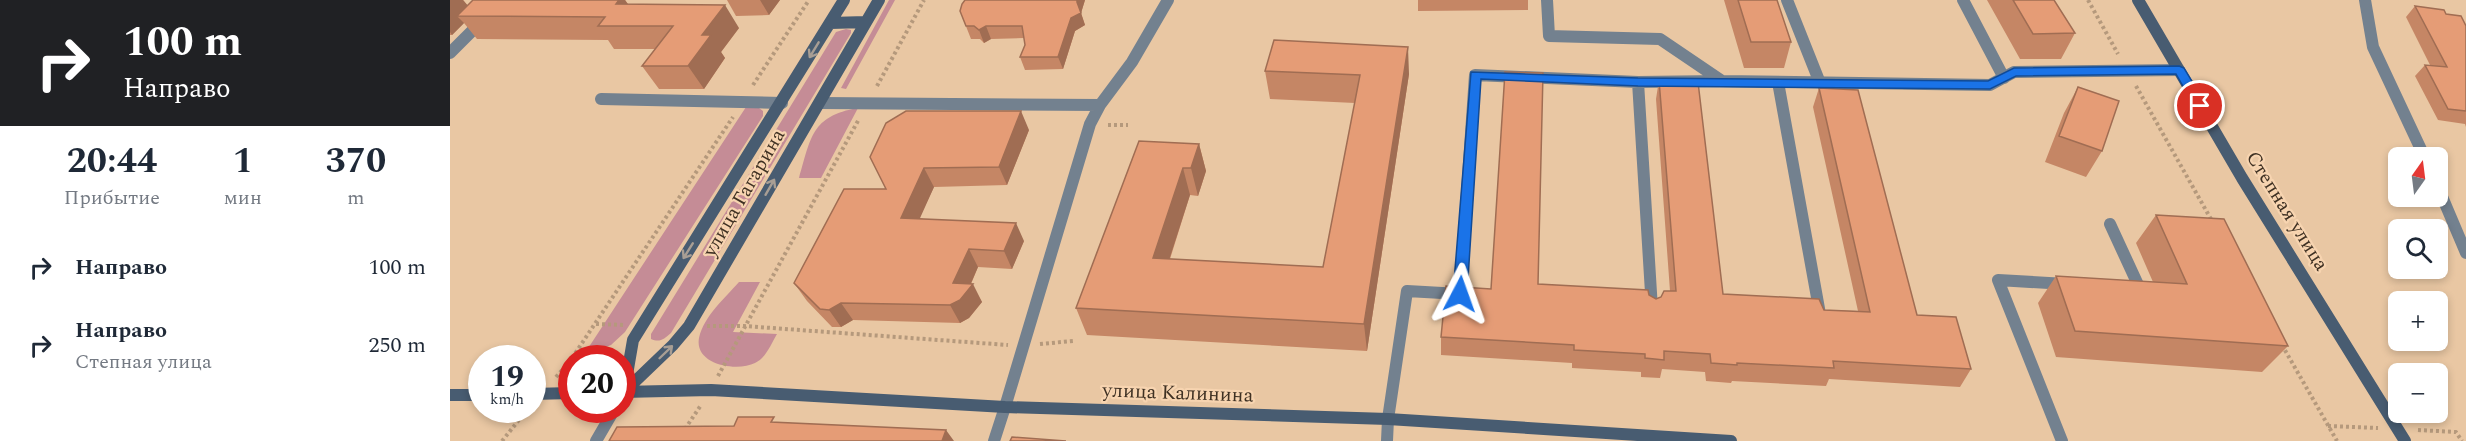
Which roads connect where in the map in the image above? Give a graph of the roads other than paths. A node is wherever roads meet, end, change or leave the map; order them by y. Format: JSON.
{"nodes":[{"id":1,"x":503,"y":0,"type":"edge"},
{"id":2,"x":844,"y":0,"type":"edge"},
{"id":3,"x":879,"y":0,"type":"edge"},
{"id":4,"x":1168,"y":0,"type":"edge"},
{"id":5,"x":1547,"y":0,"type":"edge"},
{"id":6,"x":1787,"y":0,"type":"edge"},
{"id":7,"x":1963,"y":0,"type":"edge"},
{"id":8,"x":2138,"y":0,"type":"edge"},
{"id":9,"x":2365,"y":0,"type":"edge"},
{"id":10,"x":866,"y":22,"type":"junction"},
{"id":11,"x":830,"y":23,"type":"junction"},
{"id":12,"x":450,"y":52,"type":"edge"},
{"id":13,"x":2179,"y":70,"type":"junction"},
{"id":14,"x":2004,"y":78,"type":"junction"},
{"id":15,"x":1722,"y":81,"type":"junction"},
{"id":16,"x":1638,"y":82,"type":"junction"},
{"id":17,"x":1778,"y":82,"type":"junction"},
{"id":18,"x":1820,"y":83,"type":"junction"},
{"id":19,"x":601,"y":99,"type":"dead end"},
{"id":20,"x":782,"y":103,"type":"junction"},
{"id":21,"x":820,"y":103,"type":"junction"},
{"id":22,"x":1100,"y":105,"type":"junction"},
{"id":23,"x":2420,"y":147,"type":"edge"},
{"id":24,"x":2446,"y":207,"type":"edge"},
{"id":25,"x":2110,"y":224,"type":"dead end"},
{"id":26,"x":2466,"y":253,"type":"edge"},
{"id":27,"x":2081,"y":285,"type":"edge"},
{"id":28,"x":2116,"y":287,"type":"edge"},
{"id":29,"x":1652,"y":309,"type":"edge"},
{"id":30,"x":1820,"y":316,"type":"edge"},
{"id":31,"x":632,"y":345,"type":"edge"},
{"id":32,"x":636,"y":381,"type":"edge"},
{"id":33,"x":636,"y":393,"type":"edge"},
{"id":34,"x":450,"y":395,"type":"edge"},
{"id":35,"x":468,"y":395,"type":"edge"},
{"id":36,"x":1005,"y":407,"type":"junction"},
{"id":37,"x":1388,"y":419,"type":"junction"},
{"id":38,"x":606,"y":423,"type":"edge"},
{"id":39,"x":1671,"y":439,"type":"edge"},
{"id":40,"x":596,"y":441,"type":"edge"},
{"id":41,"x":994,"y":441,"type":"edge"},
{"id":42,"x":1387,"y":441,"type":"edge"},
{"id":43,"x":1731,"y":441,"type":"edge"},
{"id":44,"x":2062,"y":441,"type":"edge"},
{"id":45,"x":2405,"y":441,"type":"edge"}],
"edges":[{"from":1,"to":12,"type":"street"},
{"from":2,"to":11,"type":"main road","name":"улица Гагарина"},
{"from":3,"to":10,"type":"main road","name":"улица Гагарина"},
{"from":4,"to":22,"type":"street"},
{"from":5,"to":15,"type":"street"},
{"from":6,"to":18,"type":"street"},
{"from":7,"to":14,"type":"street"},
{"from":8,"to":13,"type":"main road","name":"Степная улица"},
{"from":9,"to":23,"type":"street"},
{"from":10,"to":11,"type":"main road"},
{"from":10,"to":21,"type":"main road","name":"улица Гагарина"},
{"from":11,"to":20,"type":"main road","name":"улица Гагарина","one_way":true},
{"from":13,"to":14,"type":"street"},
{"from":13,"to":45,"type":"main road","name":"Степная улица"},
{"from":14,"to":18,"type":"street"},
{"from":15,"to":16,"type":"street"},
{"from":15,"to":17,"type":"street"},
{"from":16,"to":29,"type":"street"},
{"from":16,"to":37,"type":"street"},
{"from":17,"to":18,"type":"street"},
{"from":17,"to":30,"type":"street"},
{"from":19,"to":20,"type":"street"},
{"from":20,"to":31,"type":"main road","name":"улица Гагарина","one_way":true},
{"from":21,"to":22,"type":"street"},
{"from":32,"to":21,"type":"main road","name":"улица Гагарина","one_way":true},
{"from":22,"to":36,"type":"street"},
{"from":24,"to":26,"type":"street"},
{"from":25,"to":28,"type":"street"},
{"from":27,"to":44,"type":"street"},
{"from":33,"to":36,"type":"main road","name":"улица Калинина"},
{"from":34,"to":35,"type":"main road"},
{"from":36,"to":37,"type":"main road","name":"улица Калинина"},
{"from":36,"to":41,"type":"street"},
{"from":37,"to":39,"type":"main road","name":"улица Калинина"},
{"from":37,"to":42,"type":"street"},
{"from":38,"to":40,"type":"street"},
{"from":39,"to":43,"type":"main road","name":"улица Калинина"}]}
